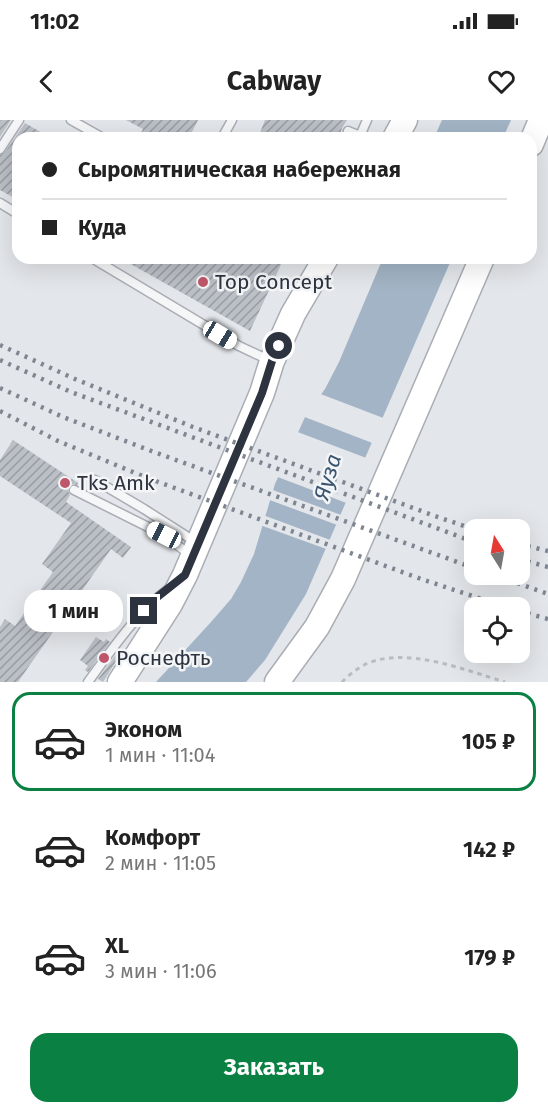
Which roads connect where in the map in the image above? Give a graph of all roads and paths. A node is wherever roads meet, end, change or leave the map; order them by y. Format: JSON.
{"nodes":[{"id":1,"x":19,"y":120,"type":"edge"},
{"id":2,"x":71,"y":120,"type":"edge"},
{"id":3,"x":92,"y":132,"type":"edge"},
{"id":4,"x":0,"y":149,"type":"edge"},
{"id":5,"x":102,"y":264,"type":"edge"},
{"id":6,"x":323,"y":264,"type":"edge"},
{"id":7,"x":479,"y":264,"type":"edge"},
{"id":8,"x":272,"y":361,"type":"junction"},
{"id":9,"x":95,"y":480,"type":"dead end"},
{"id":10,"x":74,"y":490,"type":"dead end"},
{"id":11,"x":193,"y":557,"type":"junction"},
{"id":12,"x":279,"y":680,"type":"edge"},
{"id":13,"x":88,"y":682,"type":"edge"},
{"id":14,"x":120,"y":682,"type":"edge"},
{"id":15,"x":342,"y":682,"type":"edge"},
{"id":16,"x":505,"y":682,"type":"edge"}],
"edges":[{"from":1,"to":4,"type":"lane"},
{"from":2,"to":3,"type":"lane"},
{"from":5,"to":8,"type":"lane"},
{"from":6,"to":8,"type":"main road"},
{"from":7,"to":12,"type":"main road"},
{"from":8,"to":11,"type":"main road"},
{"from":9,"to":11,"type":"lane"},
{"from":10,"to":11,"type":"lane"},
{"from":11,"to":13,"type":"lane"},
{"from":11,"to":14,"type":"main road"},
{"from":15,"to":16,"type":"path"}]}
